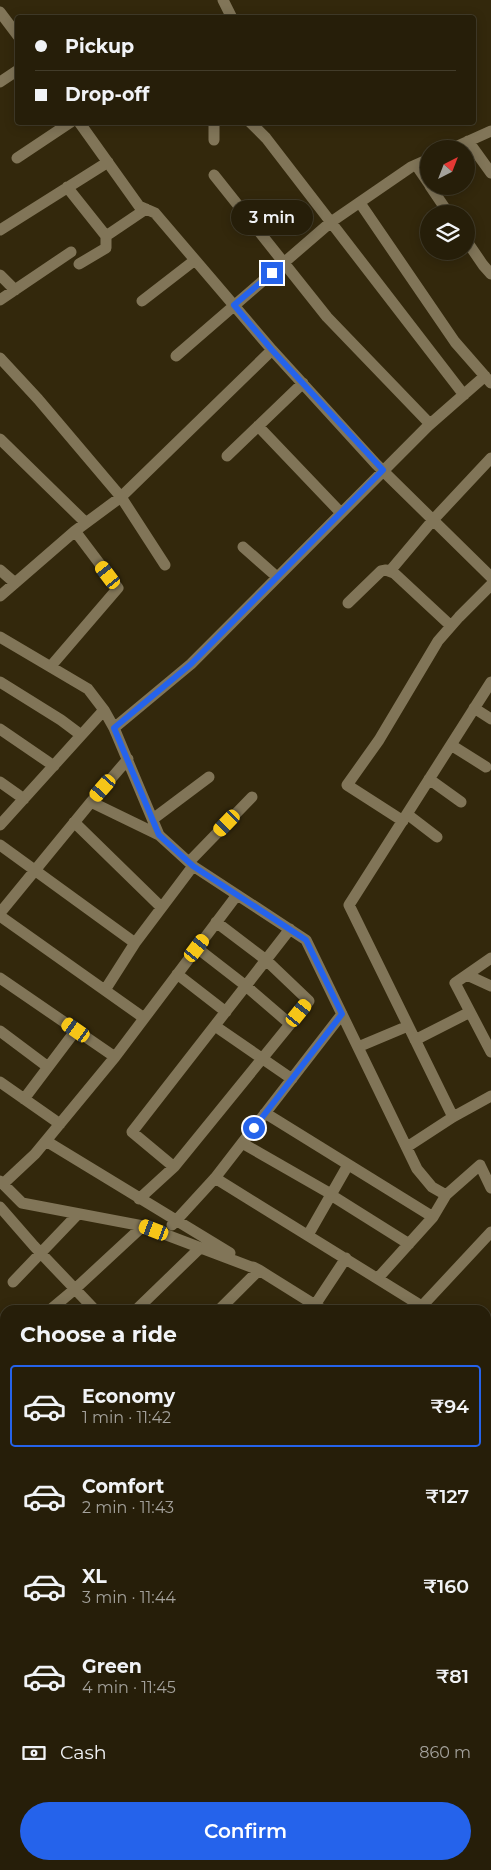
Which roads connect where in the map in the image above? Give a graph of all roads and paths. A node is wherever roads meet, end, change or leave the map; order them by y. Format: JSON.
{"nodes":[{"id":1,"x":223,"y":0,"type":"edge"},
{"id":2,"x":0,"y":12,"type":"edge"},
{"id":3,"x":230,"y":15,"type":"edge"},
{"id":4,"x":15,"y":32,"type":"edge"},
{"id":5,"x":15,"y":72,"type":"edge"},
{"id":6,"x":0,"y":82,"type":"edge"},
{"id":7,"x":66,"y":125,"type":"edge"},
{"id":8,"x":81,"y":125,"type":"edge"},
{"id":9,"x":214,"y":125,"type":"edge"},
{"id":10,"x":253,"y":125,"type":"edge"},
{"id":11,"x":491,"y":131,"type":"edge"},
{"id":12,"x":214,"y":140,"type":"dead end"},
{"id":13,"x":470,"y":140,"type":"edge"},
{"id":14,"x":475,"y":151,"type":"edge"},
{"id":15,"x":17,"y":158,"type":"dead end"},
{"id":16,"x":108,"y":162,"type":"junction"},
{"id":17,"x":420,"y":163,"type":"edge"},
{"id":18,"x":416,"y":165,"type":"junction"},
{"id":19,"x":420,"y":171,"type":"edge"},
{"id":20,"x":491,"y":173,"type":"edge"},
{"id":21,"x":214,"y":175,"type":"dead end"},
{"id":22,"x":67,"y":187,"type":"junction"},
{"id":23,"x":360,"y":203,"type":"junction"},
{"id":24,"x":146,"y":209,"type":"junction"},
{"id":25,"x":331,"y":222,"type":"junction"},
{"id":26,"x":0,"y":230,"type":"edge"},
{"id":27,"x":106,"y":236,"type":"junction"},
{"id":28,"x":71,"y":252,"type":"dead end"},
{"id":29,"x":475,"y":252,"type":"edge"},
{"id":30,"x":195,"y":260,"type":"junction"},
{"id":31,"x":284,"y":262,"type":"junction"},
{"id":32,"x":79,"y":264,"type":"dead end"},
{"id":33,"x":491,"y":274,"type":"edge"},
{"id":34,"x":0,"y":275,"type":"edge"},
{"id":35,"x":15,"y":290,"type":"junction"},
{"id":36,"x":0,"y":300,"type":"edge"},
{"id":37,"x":142,"y":301,"type":"dead end"},
{"id":38,"x":234,"y":305,"type":"junction"},
{"id":39,"x":272,"y":350,"type":"junction"},
{"id":40,"x":176,"y":356,"type":"dead end"},
{"id":41,"x":0,"y":358,"type":"edge"},
{"id":42,"x":488,"y":379,"type":"edge"},
{"id":43,"x":302,"y":383,"type":"junction"},
{"id":44,"x":464,"y":394,"type":"junction"},
{"id":45,"x":430,"y":424,"type":"junction"},
{"id":46,"x":258,"y":426,"type":"junction"},
{"id":47,"x":0,"y":439,"type":"edge"},
{"id":48,"x":227,"y":456,"type":"dead end"},
{"id":49,"x":491,"y":458,"type":"edge"},
{"id":50,"x":383,"y":470,"type":"junction"},
{"id":51,"x":122,"y":497,"type":"junction"},
{"id":52,"x":341,"y":513,"type":"junction"},
{"id":53,"x":433,"y":520,"type":"junction"},
{"id":54,"x":86,"y":523,"type":"junction"},
{"id":55,"x":75,"y":531,"type":"junction"},
{"id":56,"x":244,"y":547,"type":"dead end"},
{"id":57,"x":165,"y":565,"type":"dead end"},
{"id":58,"x":0,"y":570,"type":"edge"},
{"id":59,"x":390,"y":571,"type":"junction"},
{"id":60,"x":491,"y":576,"type":"edge"},
{"id":61,"x":277,"y":577,"type":"junction"},
{"id":62,"x":15,"y":583,"type":"junction"},
{"id":63,"x":491,"y":585,"type":"edge"},
{"id":64,"x":0,"y":596,"type":"edge"},
{"id":65,"x":348,"y":603,"type":"dead end"},
{"id":66,"x":450,"y":626,"type":"junction"},
{"id":67,"x":0,"y":637,"type":"edge"},
{"id":68,"x":51,"y":666,"type":"junction"},
{"id":69,"x":0,"y":682,"type":"edge"},
{"id":70,"x":491,"y":682,"type":"edge"},
{"id":71,"x":474,"y":708,"type":"junction"},
{"id":72,"x":104,"y":710,"type":"junction"},
{"id":73,"x":491,"y":719,"type":"edge"},
{"id":74,"x":114,"y":728,"type":"junction"},
{"id":75,"x":0,"y":729,"type":"edge"},
{"id":76,"x":82,"y":735,"type":"junction"},
{"id":77,"x":450,"y":745,"type":"junction"},
{"id":78,"x":128,"y":759,"type":"junction"},
{"id":79,"x":54,"y":766,"type":"junction"},
{"id":80,"x":486,"y":768,"type":"dead end"},
{"id":81,"x":209,"y":777,"type":"dead end"},
{"id":82,"x":429,"y":779,"type":"junction"},
{"id":83,"x":0,"y":782,"type":"edge"},
{"id":84,"x":252,"y":797,"type":"dead end"},
{"id":85,"x":24,"y":799,"type":"junction"},
{"id":86,"x":91,"y":802,"type":"junction"},
{"id":87,"x":461,"y":802,"type":"dead end"},
{"id":88,"x":405,"y":817,"type":"junction"},
{"id":89,"x":152,"y":819,"type":"junction"},
{"id":90,"x":74,"y":822,"type":"junction"},
{"id":91,"x":0,"y":825,"type":"edge"},
{"id":92,"x":159,"y":835,"type":"junction"},
{"id":93,"x":437,"y":837,"type":"dead end"},
{"id":94,"x":0,"y":845,"type":"edge"},
{"id":95,"x":191,"y":864,"type":"junction"},
{"id":96,"x":35,"y":869,"type":"junction"},
{"id":97,"x":237,"y":895,"type":"junction"},
{"id":98,"x":161,"y":907,"type":"junction"},
{"id":99,"x":0,"y":914,"type":"edge"},
{"id":100,"x":216,"y":922,"type":"junction"},
{"id":101,"x":290,"y":929,"type":"junction"},
{"id":102,"x":135,"y":943,"type":"junction"},
{"id":103,"x":197,"y":948,"type":"junction"},
{"id":104,"x":491,"y":958,"type":"edge"},
{"id":105,"x":266,"y":960,"type":"junction"},
{"id":106,"x":177,"y":974,"type":"junction"},
{"id":107,"x":467,"y":975,"type":"junction"},
{"id":108,"x":0,"y":978,"type":"edge"},
{"id":109,"x":246,"y":986,"type":"junction"},
{"id":110,"x":491,"y":986,"type":"edge"},
{"id":111,"x":105,"y":990,"type":"junction"},
{"id":112,"x":226,"y":1012,"type":"junction"},
{"id":113,"x":470,"y":1012,"type":"junction"},
{"id":114,"x":342,"y":1014,"type":"junction"},
{"id":115,"x":144,"y":1018,"type":"junction"},
{"id":116,"x":290,"y":1024,"type":"junction"},
{"id":117,"x":214,"y":1026,"type":"junction"},
{"id":118,"x":408,"y":1026,"type":"junction"},
{"id":119,"x":76,"y":1030,"type":"junction"},
{"id":120,"x":0,"y":1031,"type":"edge"},
{"id":121,"x":415,"y":1040,"type":"junction"},
{"id":122,"x":358,"y":1047,"type":"junction"},
{"id":123,"x":491,"y":1052,"type":"edge"},
{"id":124,"x":115,"y":1057,"type":"junction"},
{"id":125,"x":262,"y":1059,"type":"junction"},
{"id":126,"x":48,"y":1066,"type":"junction"},
{"id":127,"x":292,"y":1079,"type":"junction"},
{"id":128,"x":0,"y":1082,"type":"edge"},
{"id":129,"x":491,"y":1096,"type":"edge"},
{"id":130,"x":24,"y":1099,"type":"junction"},
{"id":131,"x":265,"y":1113,"type":"junction"},
{"id":132,"x":453,"y":1117,"type":"junction"},
{"id":133,"x":60,"y":1124,"type":"junction"},
{"id":134,"x":46,"y":1141,"type":"junction"},
{"id":135,"x":242,"y":1143,"type":"junction"},
{"id":136,"x":407,"y":1147,"type":"junction"},
{"id":137,"x":348,"y":1165,"type":"junction"},
{"id":138,"x":174,"y":1167,"type":"junction"},
{"id":139,"x":488,"y":1173,"type":"edge"},
{"id":140,"x":215,"y":1178,"type":"junction"},
{"id":141,"x":2,"y":1182,"type":"edge"},
{"id":142,"x":491,"y":1188,"type":"edge"},
{"id":143,"x":331,"y":1195,"type":"junction"},
{"id":144,"x":446,"y":1195,"type":"junction"},
{"id":145,"x":139,"y":1199,"type":"junction"},
{"id":146,"x":0,"y":1207,"type":"edge"},
{"id":147,"x":78,"y":1214,"type":"junction"},
{"id":148,"x":433,"y":1217,"type":"junction"},
{"id":149,"x":176,"y":1221,"type":"junction"},
{"id":150,"x":143,"y":1226,"type":"junction"},
{"id":151,"x":491,"y":1232,"type":"edge"},
{"id":152,"x":164,"y":1234,"type":"junction"},
{"id":153,"x":308,"y":1235,"type":"junction"},
{"id":154,"x":408,"y":1244,"type":"junction"},
{"id":155,"x":200,"y":1248,"type":"junction"},
{"id":156,"x":41,"y":1253,"type":"junction"},
{"id":157,"x":346,"y":1258,"type":"junction"},
{"id":158,"x":259,"y":1270,"type":"junction"},
{"id":159,"x":378,"y":1278,"type":"junction"},
{"id":160,"x":13,"y":1282,"type":"dead end"},
{"id":161,"x":75,"y":1289,"type":"junction"},
{"id":162,"x":56,"y":1305,"type":"edge"},
{"id":163,"x":90,"y":1305,"type":"edge"},
{"id":164,"x":141,"y":1305,"type":"edge"},
{"id":165,"x":225,"y":1305,"type":"edge"},
{"id":166,"x":314,"y":1305,"type":"edge"},
{"id":167,"x":321,"y":1305,"type":"edge"},
{"id":168,"x":420,"y":1305,"type":"edge"},
{"id":169,"x":428,"y":1305,"type":"edge"}],
"edges":[{"from":1,"to":3,"type":"street"},
{"from":2,"to":4,"type":"street"},
{"from":5,"to":6,"type":"street"},
{"from":7,"to":15,"type":"street"},
{"from":8,"to":16,"type":"street"},
{"from":9,"to":12,"type":"street"},
{"from":10,"to":25,"type":"street"},
{"from":11,"to":13,"type":"street"},
{"from":14,"to":20,"type":"street"},
{"from":16,"to":22,"type":"street"},
{"from":16,"to":24,"type":"street"},
{"from":17,"to":18,"type":"street"},
{"from":18,"to":19,"type":"street"},
{"from":18,"to":23,"type":"street"},
{"from":21,"to":31,"type":"street"},
{"from":22,"to":26,"type":"street"},
{"from":22,"to":27,"type":"street"},
{"from":23,"to":25,"type":"street"},
{"from":23,"to":42,"type":"street"},
{"from":24,"to":27,"type":"street"},
{"from":24,"to":30,"type":"street"},
{"from":25,"to":31,"type":"street"},
{"from":25,"to":44,"type":"street"},
{"from":27,"to":32,"type":"street"},
{"from":28,"to":35,"type":"street"},
{"from":29,"to":33,"type":"street"},
{"from":30,"to":37,"type":"street"},
{"from":30,"to":38,"type":"street"},
{"from":31,"to":38,"type":"street"},
{"from":31,"to":45,"type":"street"},
{"from":34,"to":35,"type":"street"},
{"from":35,"to":36,"type":"street"},
{"from":38,"to":39,"type":"street"},
{"from":38,"to":40,"type":"street"},
{"from":39,"to":43,"type":"street"},
{"from":39,"to":51,"type":"street"},
{"from":41,"to":51,"type":"street"},
{"from":42,"to":44,"type":"street"},
{"from":43,"to":46,"type":"street"},
{"from":43,"to":50,"type":"street"},
{"from":44,"to":45,"type":"street"},
{"from":45,"to":50,"type":"street"},
{"from":46,"to":48,"type":"street"},
{"from":46,"to":52,"type":"street"},
{"from":47,"to":54,"type":"street"},
{"from":49,"to":53,"type":"street"},
{"from":50,"to":52,"type":"street"},
{"from":50,"to":53,"type":"street"},
{"from":51,"to":54,"type":"street"},
{"from":51,"to":57,"type":"street"},
{"from":52,"to":61,"type":"street"},
{"from":53,"to":59,"type":"street"},
{"from":53,"to":60,"type":"street"},
{"from":54,"to":55,"type":"street"},
{"from":55,"to":62,"type":"street"},
{"from":55,"to":68,"type":"street"},
{"from":56,"to":61,"type":"street"},
{"from":58,"to":62,"type":"street"},
{"from":59,"to":65,"type":"street"},
{"from":59,"to":66,"type":"street"},
{"from":61,"to":74,"type":"street"},
{"from":62,"to":64,"type":"street"},
{"from":63,"to":66,"type":"street"},
{"from":66,"to":88,"type":"street"},
{"from":67,"to":68,"type":"street"},
{"from":68,"to":72,"type":"street"},
{"from":69,"to":76,"type":"street"},
{"from":70,"to":71,"type":"street"},
{"from":71,"to":73,"type":"street"},
{"from":71,"to":77,"type":"street"},
{"from":72,"to":74,"type":"street"},
{"from":72,"to":76,"type":"street"},
{"from":74,"to":78,"type":"street"},
{"from":75,"to":79,"type":"street"},
{"from":76,"to":79,"type":"street"},
{"from":77,"to":80,"type":"street"},
{"from":77,"to":82,"type":"street"},
{"from":78,"to":86,"type":"street"},
{"from":78,"to":89,"type":"street"},
{"from":79,"to":85,"type":"street"},
{"from":81,"to":89,"type":"street"},
{"from":82,"to":87,"type":"street"},
{"from":82,"to":88,"type":"street"},
{"from":83,"to":85,"type":"street"},
{"from":84,"to":95,"type":"street"},
{"from":85,"to":91,"type":"street"},
{"from":86,"to":90,"type":"street"},
{"from":86,"to":92,"type":"street"},
{"from":88,"to":93,"type":"street"},
{"from":88,"to":118,"type":"street"},
{"from":89,"to":92,"type":"street"},
{"from":90,"to":96,"type":"street"},
{"from":90,"to":98,"type":"street"},
{"from":92,"to":95,"type":"street"},
{"from":94,"to":96,"type":"street"},
{"from":95,"to":97,"type":"street"},
{"from":95,"to":98,"type":"street"},
{"from":96,"to":99,"type":"street"},
{"from":96,"to":102,"type":"street"},
{"from":97,"to":100,"type":"street"},
{"from":97,"to":101,"type":"street"},
{"from":98,"to":102,"type":"street"},
{"from":99,"to":111,"type":"street"},
{"from":100,"to":103,"type":"street"},
{"from":100,"to":105,"type":"street"},
{"from":101,"to":105,"type":"street"},
{"from":101,"to":114,"type":"street"},
{"from":102,"to":111,"type":"street"},
{"from":103,"to":106,"type":"street"},
{"from":103,"to":109,"type":"street"},
{"from":104,"to":107,"type":"street"},
{"from":105,"to":109,"type":"street"},
{"from":105,"to":116,"type":"street"},
{"from":106,"to":112,"type":"street"},
{"from":106,"to":115,"type":"street"},
{"from":107,"to":110,"type":"street"},
{"from":107,"to":113,"type":"street"},
{"from":108,"to":119,"type":"street"},
{"from":109,"to":112,"type":"street"},
{"from":109,"to":116,"type":"street"},
{"from":111,"to":115,"type":"street"},
{"from":112,"to":117,"type":"street"},
{"from":113,"to":121,"type":"street"},
{"from":113,"to":123,"type":"street"},
{"from":114,"to":122,"type":"street"},
{"from":114,"to":127,"type":"street"},
{"from":115,"to":124,"type":"street"},
{"from":116,"to":125,"type":"street"},
{"from":117,"to":125,"type":"street"},
{"from":117,"to":138,"type":"street"},
{"from":118,"to":121,"type":"street"},
{"from":118,"to":122,"type":"street"},
{"from":119,"to":124,"type":"street"},
{"from":119,"to":126,"type":"street"},
{"from":120,"to":126,"type":"street"},
{"from":121,"to":132,"type":"street"},
{"from":122,"to":136,"type":"street"},
{"from":124,"to":133,"type":"street"},
{"from":125,"to":127,"type":"street"},
{"from":125,"to":138,"type":"street"},
{"from":126,"to":130,"type":"street"},
{"from":127,"to":131,"type":"street"},
{"from":128,"to":130,"type":"street"},
{"from":129,"to":132,"type":"street"},
{"from":130,"to":133,"type":"street"},
{"from":131,"to":135,"type":"street"},
{"from":131,"to":137,"type":"street"},
{"from":132,"to":136,"type":"street"},
{"from":133,"to":134,"type":"street"},
{"from":134,"to":141,"type":"street"},
{"from":134,"to":145,"type":"street"},
{"from":135,"to":140,"type":"street"},
{"from":135,"to":143,"type":"street"},
{"from":136,"to":144,"type":"street"},
{"from":137,"to":143,"type":"street"},
{"from":137,"to":148,"type":"street"},
{"from":138,"to":145,"type":"street"},
{"from":139,"to":142,"type":"street"},
{"from":139,"to":144,"type":"street"},
{"from":140,"to":149,"type":"street"},
{"from":140,"to":153,"type":"street"},
{"from":141,"to":147,"type":"street"},
{"from":143,"to":153,"type":"street"},
{"from":143,"to":154,"type":"street"},
{"from":144,"to":148,"type":"street"},
{"from":145,"to":149,"type":"street"},
{"from":146,"to":156,"type":"street"},
{"from":147,"to":150,"type":"street"},
{"from":147,"to":156,"type":"street"},
{"from":148,"to":154,"type":"street"},
{"from":149,"to":152,"type":"street"},
{"from":149,"to":158,"type":"street"},
{"from":150,"to":152,"type":"street"},
{"from":150,"to":161,"type":"street"},
{"from":151,"to":169,"type":"street"},
{"from":152,"to":155,"type":"street"},
{"from":153,"to":157,"type":"street"},
{"from":154,"to":159,"type":"street"},
{"from":155,"to":158,"type":"street"},
{"from":155,"to":164,"type":"street"},
{"from":156,"to":160,"type":"street"},
{"from":156,"to":161,"type":"street"},
{"from":157,"to":159,"type":"street"},
{"from":157,"to":167,"type":"street"},
{"from":158,"to":165,"type":"street"},
{"from":158,"to":166,"type":"street"},
{"from":159,"to":168,"type":"street"},
{"from":161,"to":162,"type":"street"},
{"from":161,"to":163,"type":"street"}]}
